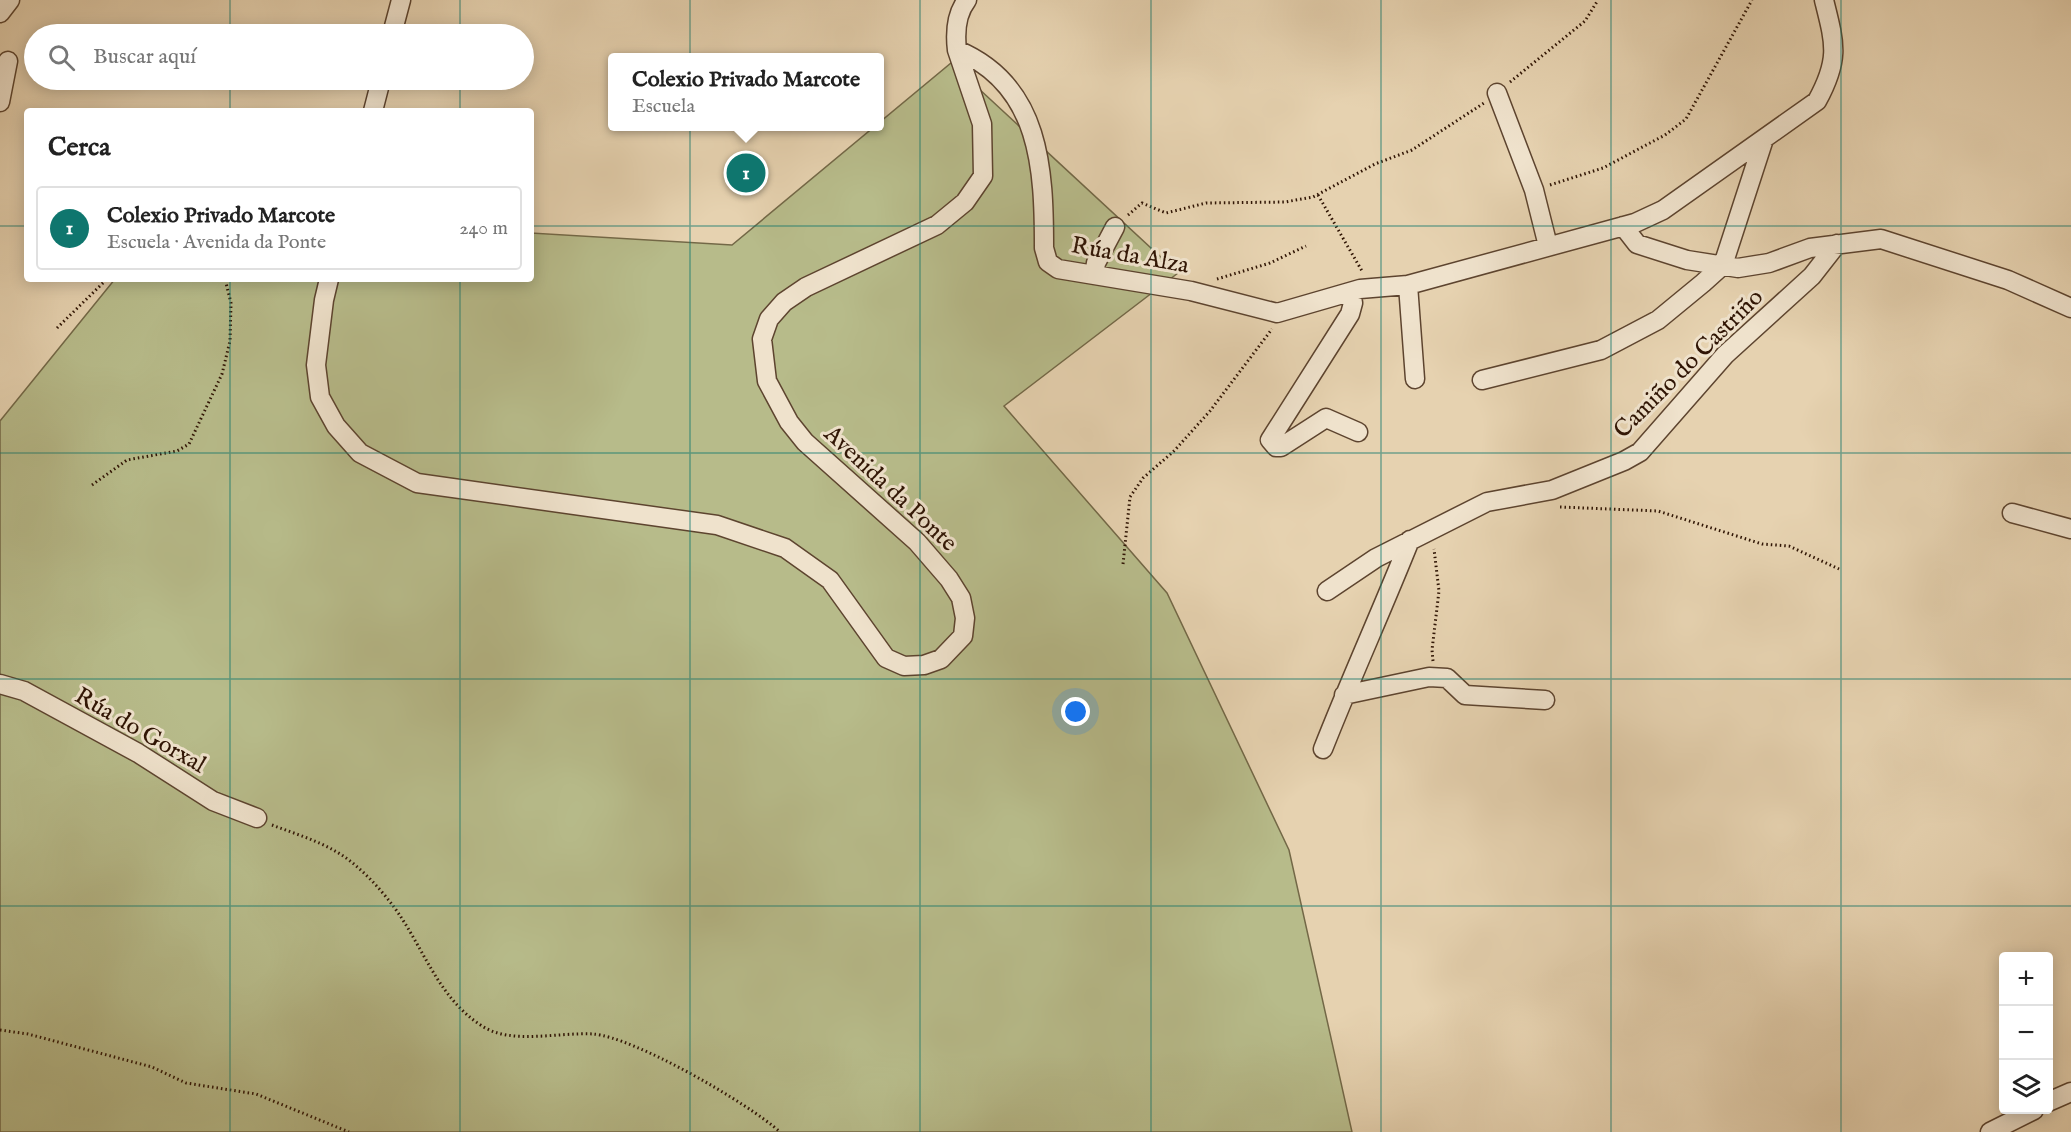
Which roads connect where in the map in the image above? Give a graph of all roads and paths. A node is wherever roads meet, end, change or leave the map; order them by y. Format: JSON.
{"nodes":[{"id":1,"x":9,"y":0,"type":"edge"},
{"id":2,"x":401,"y":0,"type":"edge"},
{"id":3,"x":967,"y":0,"type":"edge"},
{"id":4,"x":1598,"y":0,"type":"edge"},
{"id":5,"x":1752,"y":0,"type":"edge"},
{"id":6,"x":1824,"y":0,"type":"edge"},
{"id":7,"x":0,"y":13,"type":"edge"},
{"id":8,"x":395,"y":24,"type":"edge"},
{"id":9,"x":957,"y":50,"type":"junction"},
{"id":10,"x":8,"y":61,"type":"dead end"},
{"id":11,"x":378,"y":90,"type":"edge"},
{"id":12,"x":1497,"y":93,"type":"junction"},
{"id":13,"x":0,"y":102,"type":"edge"},
{"id":14,"x":374,"y":108,"type":"edge"},
{"id":15,"x":1764,"y":139,"type":"junction"},
{"id":16,"x":1534,"y":190,"type":"junction"},
{"id":17,"x":1318,"y":195,"type":"junction"},
{"id":18,"x":1623,"y":226,"type":"junction"},
{"id":19,"x":1115,"y":227,"type":"joint"},
{"id":20,"x":1837,"y":244,"type":"junction"},
{"id":21,"x":1306,"y":246,"type":"dead end"},
{"id":22,"x":1548,"y":246,"type":"junction"},
{"id":23,"x":1723,"y":266,"type":"junction"},
{"id":24,"x":1094,"y":275,"type":"junction"},
{"id":25,"x":104,"y":282,"type":"edge"},
{"id":26,"x":226,"y":282,"type":"edge"},
{"id":27,"x":328,"y":282,"type":"edge"},
{"id":28,"x":1408,"y":285,"type":"junction"},
{"id":29,"x":1372,"y":288,"type":"junction"},
{"id":30,"x":1351,"y":292,"type":"junction"},
{"id":31,"x":1199,"y":293,"type":"junction"},
{"id":32,"x":2071,"y":308,"type":"edge"},
{"id":33,"x":1277,"y":313,"type":"junction"},
{"id":34,"x":57,"y":328,"type":"dead end"},
{"id":35,"x":1415,"y":380,"type":"dead end"},
{"id":36,"x":1482,"y":380,"type":"dead end"},
{"id":37,"x":1358,"y":432,"type":"dead end"},
{"id":38,"x":92,"y":485,"type":"dead end"},
{"id":39,"x":1550,"y":508,"type":"dead end"},
{"id":40,"x":2012,"y":513,"type":"dead end"},
{"id":41,"x":1430,"y":529,"type":"junction"},
{"id":42,"x":2071,"y":529,"type":"edge"},
{"id":43,"x":1410,"y":540,"type":"junction"},
{"id":44,"x":1123,"y":564,"type":"dead end"},
{"id":45,"x":1839,"y":569,"type":"dead end"},
{"id":46,"x":1327,"y":591,"type":"dead end"},
{"id":47,"x":1436,"y":677,"type":"junction"},
{"id":48,"x":0,"y":684,"type":"edge"},
{"id":49,"x":1344,"y":695,"type":"junction"},
{"id":50,"x":1545,"y":700,"type":"dead end"},
{"id":51,"x":1323,"y":748,"type":"dead end"},
{"id":52,"x":257,"y":818,"type":"joint"},
{"id":53,"x":0,"y":1029,"type":"edge"},
{"id":54,"x":2071,"y":1092,"type":"edge"},
{"id":55,"x":2053,"y":1100,"type":"edge"},
{"id":56,"x":2026,"y":1114,"type":"edge"},
{"id":57,"x":349,"y":1132,"type":"edge"},
{"id":58,"x":780,"y":1132,"type":"edge"},
{"id":59,"x":1990,"y":1132,"type":"edge"}],
"edges":[{"from":1,"to":7,"type":"street"},
{"from":2,"to":8,"type":"street"},
{"from":3,"to":9,"type":"street","name":"Avenida da Ponte"},
{"from":4,"to":12,"type":"path"},
{"from":5,"to":16,"type":"path"},
{"from":6,"to":15,"type":"street"},
{"from":9,"to":24,"type":"street","name":"Rúa da Alza"},
{"from":9,"to":27,"type":"street","name":"Avenida da Ponte"},
{"from":10,"to":13,"type":"street"},
{"from":11,"to":14,"type":"street"},
{"from":12,"to":16,"type":"street"},
{"from":12,"to":17,"type":"path"},
{"from":15,"to":18,"type":"street"},
{"from":15,"to":23,"type":"street"},
{"from":16,"to":22,"type":"street"},
{"from":17,"to":19,"type":"path"},
{"from":17,"to":29,"type":"path"},
{"from":18,"to":22,"type":"street"},
{"from":18,"to":23,"type":"street"},
{"from":19,"to":24,"type":"street"},
{"from":20,"to":23,"type":"street"},
{"from":20,"to":32,"type":"street"},
{"from":20,"to":41,"type":"street","name":"Camiño do Castriño"},
{"from":21,"to":31,"type":"path","name":"Rúa da Alza"},
{"from":22,"to":28,"type":"street"},
{"from":23,"to":36,"type":"street"},
{"from":24,"to":31,"type":"street","name":"Rúa da Alza"},
{"from":25,"to":34,"type":"path"},
{"from":26,"to":38,"type":"path"},
{"from":28,"to":29,"type":"street"},
{"from":28,"to":35,"type":"street"},
{"from":29,"to":30,"type":"street"},
{"from":30,"to":33,"type":"street"},
{"from":30,"to":37,"type":"street"},
{"from":31,"to":33,"type":"street","name":"Rúa da Alza"},
{"from":33,"to":44,"type":"path"},
{"from":39,"to":45,"type":"path"},
{"from":40,"to":42,"type":"street"},
{"from":41,"to":43,"type":"street","name":"Camiño do Castriño"},
{"from":41,"to":47,"type":"path"},
{"from":43,"to":46,"type":"street","name":"Camiño do Castriño"},
{"from":43,"to":49,"type":"street"},
{"from":47,"to":49,"type":"street"},
{"from":47,"to":50,"type":"street"},
{"from":48,"to":52,"type":"street","name":"Rúa do Gorxal"},
{"from":49,"to":51,"type":"street"},
{"from":52,"to":58,"type":"path"},
{"from":53,"to":57,"type":"path"},
{"from":54,"to":55,"type":"street"},
{"from":56,"to":59,"type":"street"}]}
